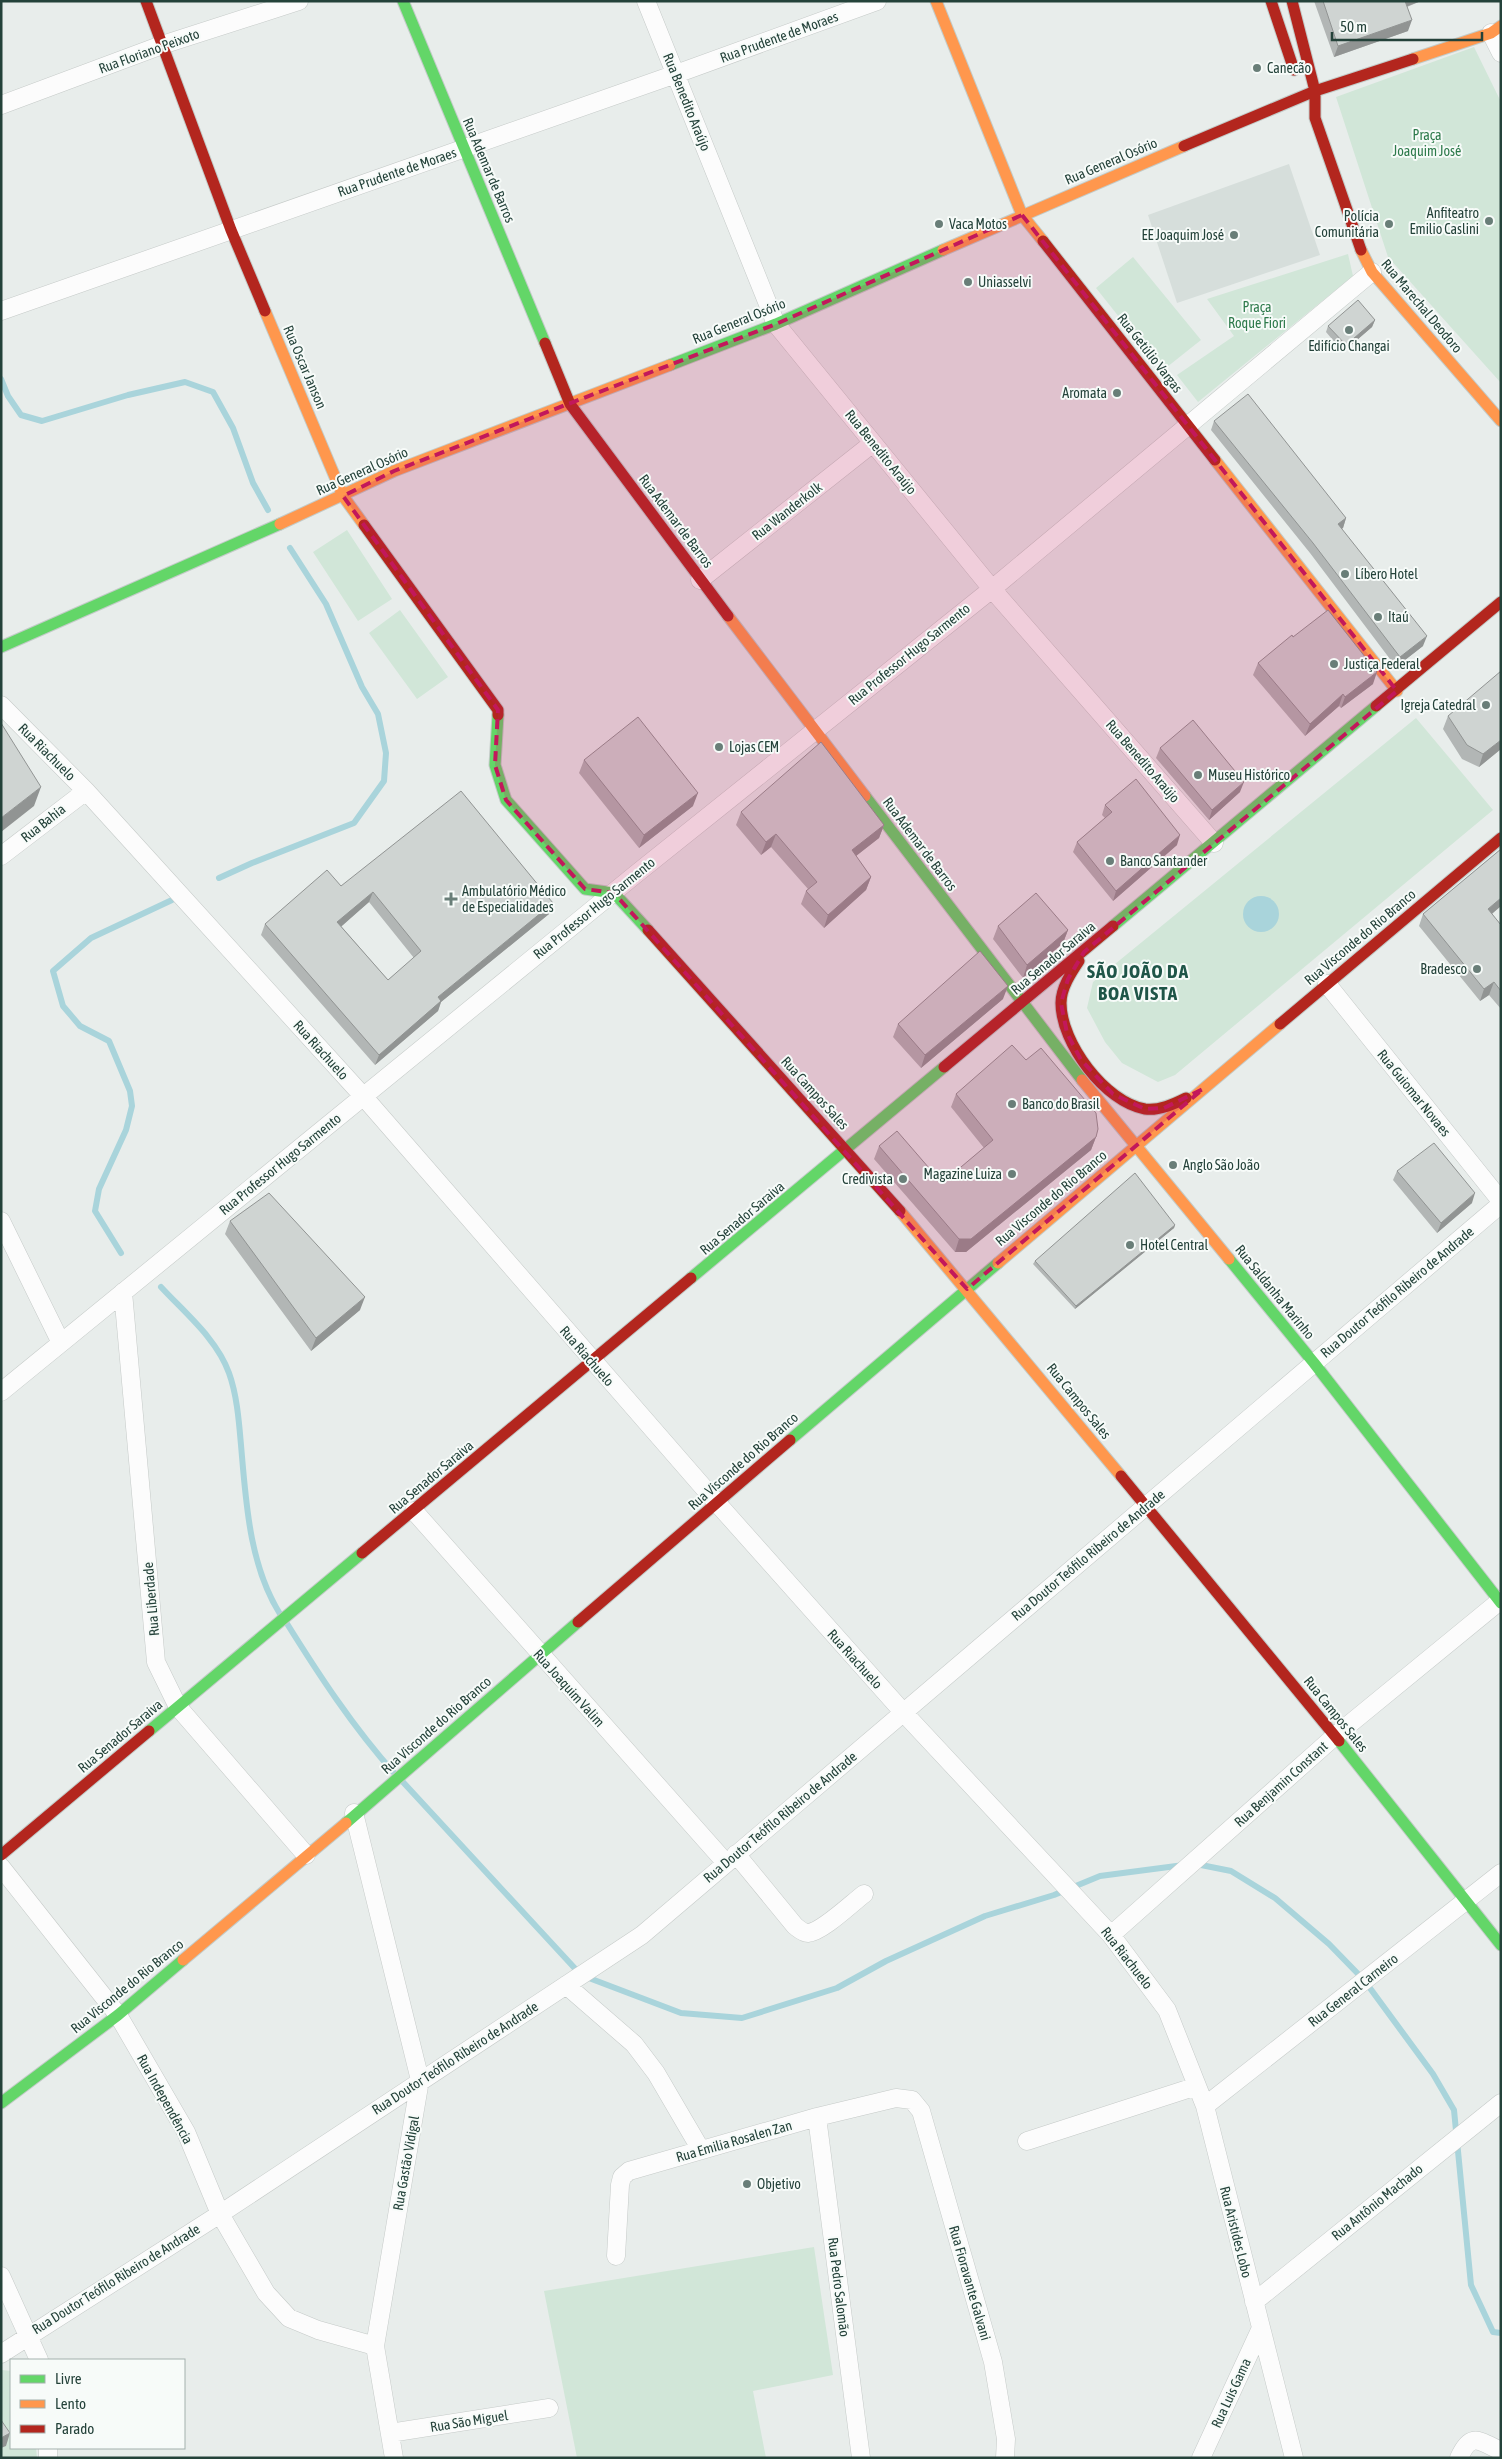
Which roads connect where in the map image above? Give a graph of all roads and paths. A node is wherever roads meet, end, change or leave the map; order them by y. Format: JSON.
{"nodes":[{"id":1,"x":146,"y":1,"type":"edge"},
{"id":2,"x":299,"y":1,"type":"edge"},
{"id":3,"x":403,"y":1,"type":"edge"},
{"id":4,"x":646,"y":1,"type":"edge"},
{"id":5,"x":877,"y":1,"type":"edge"},
{"id":6,"x":936,"y":1,"type":"edge"},
{"id":7,"x":1271,"y":1,"type":"edge"},
{"id":8,"x":1292,"y":1,"type":"edge"},
{"id":9,"x":1496,"y":30,"type":"edge"},
{"id":10,"x":162,"y":45,"type":"junction"},
{"id":11,"x":1501,"y":53,"type":"edge"},
{"id":12,"x":676,"y":74,"type":"junction"},
{"id":13,"x":1315,"y":91,"type":"junction"},
{"id":14,"x":1303,"y":96,"type":"junction"},
{"id":15,"x":1,"y":105,"type":"edge"},
{"id":16,"x":1314,"y":112,"type":"junction"},
{"id":17,"x":464,"y":149,"type":"junction"},
{"id":18,"x":1022,"y":215,"type":"junction"},
{"id":19,"x":231,"y":230,"type":"junction"},
{"id":20,"x":1372,"y":272,"type":"junction"},
{"id":21,"x":1,"y":311,"type":"edge"},
{"id":22,"x":776,"y":324,"type":"junction"},
{"id":23,"x":570,"y":404,"type":"junction"},
{"id":24,"x":1501,"y":422,"type":"edge"},
{"id":25,"x":1188,"y":426,"type":"junction"},
{"id":26,"x":873,"y":443,"type":"junction"},
{"id":27,"x":343,"y":496,"type":"junction"},
{"id":28,"x":700,"y":580,"type":"junction"},
{"id":29,"x":992,"y":588,"type":"junction"},
{"id":30,"x":1501,"y":602,"type":"edge"},
{"id":31,"x":1,"y":647,"type":"edge"},
{"id":32,"x":1397,"y":690,"type":"junction"},
{"id":33,"x":1,"y":706,"type":"edge"},
{"id":34,"x":814,"y":730,"type":"junction"},
{"id":35,"x":86,"y":791,"type":"junction"},
{"id":36,"x":1501,"y":838,"type":"edge"},
{"id":37,"x":1214,"y":843,"type":"junction"},
{"id":38,"x":1,"y":856,"type":"edge"},
{"id":39,"x":614,"y":892,"type":"junction"},
{"id":40,"x":1084,"y":952,"type":"junction"},
{"id":41,"x":1327,"y":984,"type":"junction"},
{"id":42,"x":1023,"y":1003,"type":"junction"},
{"id":43,"x":1203,"y":1090,"type":"junction"},
{"id":44,"x":363,"y":1096,"type":"junction"},
{"id":45,"x":1137,"y":1146,"type":"junction"},
{"id":46,"x":847,"y":1150,"type":"junction"},
{"id":47,"x":1501,"y":1202,"type":"edge"},
{"id":48,"x":2,"y":1224,"type":"edge"},
{"id":49,"x":968,"y":1289,"type":"junction"},
{"id":50,"x":123,"y":1292,"type":"junction"},
{"id":51,"x":61,"y":1343,"type":"junction"},
{"id":52,"x":592,"y":1362,"type":"junction"},
{"id":53,"x":1314,"y":1363,"type":"junction"},
{"id":54,"x":1,"y":1392,"type":"edge"},
{"id":55,"x":717,"y":1503,"type":"junction"},
{"id":56,"x":1145,"y":1506,"type":"junction"},
{"id":57,"x":414,"y":1511,"type":"junction"},
{"id":58,"x":1500,"y":1601,"type":"edge"},
{"id":59,"x":540,"y":1655,"type":"junction"},
{"id":60,"x":178,"y":1708,"type":"junction"},
{"id":61,"x":903,"y":1712,"type":"junction"},
{"id":62,"x":1335,"y":1736,"type":"junction"},
{"id":63,"x":354,"y":1813,"type":"junction"},
{"id":64,"x":1,"y":1855,"type":"edge"},
{"id":65,"x":306,"y":1855,"type":"junction"},
{"id":66,"x":731,"y":1859,"type":"junction"},
{"id":67,"x":1,"y":1867,"type":"edge"},
{"id":68,"x":1501,"y":1873,"type":"edge"},
{"id":69,"x":864,"y":1894,"type":"dead end"},
{"id":70,"x":1467,"y":1900,"type":"junction"},
{"id":71,"x":1111,"y":1935,"type":"junction"},
{"id":72,"x":1501,"y":1945,"type":"edge"},
{"id":73,"x":571,"y":1982,"type":"junction"},
{"id":74,"x":1167,"y":2010,"type":"joint"},
{"id":75,"x":118,"y":2016,"type":"junction"},
{"id":76,"x":420,"y":2080,"type":"junction"},
{"id":77,"x":1197,"y":2086,"type":"junction"},
{"id":78,"x":1,"y":2103,"type":"edge"},
{"id":79,"x":1501,"y":2103,"type":"edge"},
{"id":80,"x":1205,"y":2106,"type":"junction"},
{"id":81,"x":920,"y":2111,"type":"joint"},
{"id":82,"x":817,"y":2117,"type":"junction"},
{"id":83,"x":1027,"y":2141,"type":"dead end"},
{"id":84,"x":700,"y":2150,"type":"junction"},
{"id":85,"x":220,"y":2214,"type":"junction"},
{"id":86,"x":616,"y":2256,"type":"dead end"},
{"id":87,"x":1,"y":2276,"type":"edge"},
{"id":88,"x":1254,"y":2302,"type":"junction"},
{"id":89,"x":1261,"y":2328,"type":"junction"},
{"id":90,"x":29,"y":2334,"type":"junction"},
{"id":91,"x":375,"y":2346,"type":"junction"},
{"id":92,"x":1,"y":2354,"type":"edge"},
{"id":93,"x":39,"y":2359,"type":"edge"},
{"id":94,"x":549,"y":2408,"type":"dead end"},
{"id":95,"x":390,"y":2433,"type":"junction"},
{"id":96,"x":1501,"y":2451,"type":"edge"},
{"id":97,"x":394,"y":2458,"type":"edge"},
{"id":98,"x":861,"y":2458,"type":"edge"},
{"id":99,"x":1005,"y":2458,"type":"edge"},
{"id":100,"x":1201,"y":2458,"type":"edge"},
{"id":101,"x":1294,"y":2458,"type":"edge"},
{"id":102,"x":1459,"y":2458,"type":"edge"}],
"edges":[{"from":1,"to":10,"type":"main road","name":"Rua Oscar Janson"},
{"from":2,"to":10,"type":"street","name":"Rua Floriano Peixoto"},
{"from":3,"to":17,"type":"main road","name":"Rua Ademar de Barros"},
{"from":4,"to":12,"type":"street","name":"Rua Benedito Araújo"},
{"from":5,"to":12,"type":"street","name":"Rua Prudente de Moraes"},
{"from":6,"to":18,"type":"main road","name":"Rua Getúlio Vargas"},
{"from":7,"to":14,"type":"main road","name":"Rua Marechal Deodoro"},
{"from":8,"to":13,"type":"main road","name":"Rua Marechal Deodoro"},
{"from":9,"to":11,"type":"street"},
{"from":9,"to":13,"type":"main road","name":"Rua General Osório"},
{"from":10,"to":15,"type":"street","name":"Rua Floriano Peixoto"},
{"from":10,"to":19,"type":"main road","name":"Rua Oscar Janson"},
{"from":12,"to":17,"type":"street","name":"Rua Prudente de Moraes"},
{"from":12,"to":22,"type":"street","name":"Rua Benedito Araújo"},
{"from":13,"to":14,"type":"main road","name":"Rua General Osório"},
{"from":13,"to":16,"type":"main road","name":"Rua Marechal Deodoro"},
{"from":14,"to":16,"type":"main road","name":"Rua Marechal Deodoro"},
{"from":14,"to":18,"type":"main road","name":"Rua General Osório"},
{"from":16,"to":20,"type":"main road","name":"Rua Marechal Deodoro"},
{"from":17,"to":19,"type":"street","name":"Rua Prudente de Moraes"},
{"from":17,"to":23,"type":"main road","name":"Rua Ademar de Barros"},
{"from":18,"to":22,"type":"main road","name":"Rua General Osório"},
{"from":18,"to":25,"type":"main road","name":"Rua Getúlio Vargas"},
{"from":19,"to":21,"type":"street","name":"Rua Prudente de Moraes"},
{"from":19,"to":27,"type":"main road","name":"Rua Oscar Janson"},
{"from":20,"to":24,"type":"main road","name":"Rua Marechal Deodoro"},
{"from":20,"to":25,"type":"street"},
{"from":22,"to":23,"type":"main road","name":"Rua General Osório"},
{"from":22,"to":26,"type":"street","name":"Rua Benedito Araújo"},
{"from":23,"to":27,"type":"main road","name":"Rua General Osório"},
{"from":23,"to":28,"type":"main road","name":"Rua Ademar de Barros"},
{"from":25,"to":29,"type":"street","name":"Rua Professor Hugo Sarmento"},
{"from":25,"to":32,"type":"main road","name":"Rua Getúlio Vargas"},
{"from":26,"to":28,"type":"street","name":"Rua Wanderkolk"},
{"from":26,"to":29,"type":"street","name":"Rua Benedito Araújo"},
{"from":27,"to":31,"type":"main road","name":"Rua General Osório"},
{"from":27,"to":39,"type":"main road","name":"Rua Oscar Janson"},
{"from":28,"to":34,"type":"main road","name":"Rua Ademar de Barros"},
{"from":29,"to":34,"type":"street","name":"Rua Professor Hugo Sarmento"},
{"from":29,"to":37,"type":"street","name":"Rua Benedito Araújo"},
{"from":30,"to":32,"type":"main road","name":"Rua Senador Saraiva"},
{"from":32,"to":37,"type":"main road","name":"Rua Senador Saraiva"},
{"from":33,"to":35,"type":"street","name":"Rua Riachuelo"},
{"from":34,"to":39,"type":"street","name":"Rua Professor Hugo Sarmento"},
{"from":34,"to":42,"type":"main road","name":"Rua Ademar de Barros"},
{"from":35,"to":38,"type":"street","name":"Rua Bahia"},
{"from":35,"to":44,"type":"street","name":"Rua Riachuelo"},
{"from":36,"to":41,"type":"main road","name":"Rua Visconde do Rio Branco"},
{"from":37,"to":40,"type":"main road","name":"Rua Senador Saraiva"},
{"from":39,"to":44,"type":"street","name":"Rua Professor Hugo Sarmento"},
{"from":39,"to":46,"type":"main road","name":"Rua Campos Sales"},
{"from":40,"to":42,"type":"main road","name":"Rua Senador Saraiva"},
{"from":40,"to":43,"type":"main road"},
{"from":41,"to":43,"type":"main road","name":"Rua Visconde do Rio Branco"},
{"from":41,"to":47,"type":"street","name":"Rua Guiomar Novaes"},
{"from":42,"to":45,"type":"main road","name":"Rua Saldanha Marinho"},
{"from":42,"to":46,"type":"main road","name":"Rua Senador Saraiva"},
{"from":43,"to":45,"type":"main road","name":"Rua Visconde do Rio Branco"},
{"from":44,"to":50,"type":"street","name":"Rua Professor Hugo Sarmento"},
{"from":44,"to":52,"type":"street","name":"Rua Riachuelo"},
{"from":45,"to":49,"type":"main road","name":"Rua Visconde do Rio Branco"},
{"from":45,"to":53,"type":"main road","name":"Rua Saldanha Marinho"},
{"from":46,"to":49,"type":"main road","name":"Rua Campos Sales"},
{"from":46,"to":52,"type":"main road","name":"Rua Senador Saraiva"},
{"from":47,"to":53,"type":"street","name":"Rua Doutor Teófilo Ribeiro de Andrade"},
{"from":48,"to":51,"type":"street"},
{"from":49,"to":55,"type":"main road","name":"Rua Visconde do Rio Branco"},
{"from":49,"to":56,"type":"main road","name":"Rua Campos Sales"},
{"from":50,"to":51,"type":"street","name":"Rua Professor Hugo Sarmento"},
{"from":50,"to":60,"type":"street","name":"Rua Liberdade"},
{"from":51,"to":54,"type":"street","name":"Rua Professor Hugo Sarmento"},
{"from":52,"to":55,"type":"street","name":"Rua Riachuelo"},
{"from":52,"to":57,"type":"main road","name":"Rua Senador Saraiva"},
{"from":53,"to":56,"type":"street","name":"Rua Doutor Teófilo Ribeiro de Andrade"},
{"from":53,"to":58,"type":"main road","name":"Rua Saldanha Marinho"},
{"from":55,"to":59,"type":"main road","name":"Rua Visconde do Rio Branco"},
{"from":55,"to":61,"type":"street","name":"Rua Riachuelo"},
{"from":56,"to":61,"type":"street","name":"Rua Doutor Teófilo Ribeiro de Andrade"},
{"from":56,"to":62,"type":"main road","name":"Rua Campos Sales"},
{"from":57,"to":59,"type":"street","name":"Rua Joaquim Valim"},
{"from":57,"to":60,"type":"main road","name":"Rua Senador Saraiva"},
{"from":58,"to":62,"type":"street","name":"Rua Benjamin Constant"},
{"from":59,"to":63,"type":"main road","name":"Rua Visconde do Rio Branco"},
{"from":59,"to":66,"type":"street","name":"Rua Joaquim Valim"},
{"from":60,"to":64,"type":"main road","name":"Rua Senador Saraiva"},
{"from":60,"to":65,"type":"street","name":"Rua Liberdade"},
{"from":61,"to":66,"type":"street","name":"Rua Doutor Teófilo Ribeiro de Andrade"},
{"from":61,"to":71,"type":"street","name":"Rua Riachuelo"},
{"from":62,"to":70,"type":"main road","name":"Rua Campos Sales"},
{"from":62,"to":71,"type":"street","name":"Rua Benjamin Constant"},
{"from":63,"to":65,"type":"main road","name":"Rua Visconde do Rio Branco"},
{"from":63,"to":76,"type":"street","name":"Rua Gastão Vidigal"},
{"from":65,"to":75,"type":"main road","name":"Rua Visconde do Rio Branco"},
{"from":66,"to":69,"type":"street","name":"Rua Joaquim Valim"},
{"from":66,"to":73,"type":"street","name":"Rua Doutor Teófilo Ribeiro de Andrade"},
{"from":67,"to":75,"type":"street","name":"Rua Independência"},
{"from":68,"to":70,"type":"street","name":"Rua General Carneiro"},
{"from":70,"to":72,"type":"main road","name":"Rua Campos Sales"},
{"from":70,"to":80,"type":"street","name":"Rua General Carneiro"},
{"from":71,"to":74,"type":"street","name":"Rua Riachuelo"},
{"from":73,"to":76,"type":"street","name":"Rua Doutor Teófilo Ribeiro de Andrade"},
{"from":73,"to":84,"type":"street"},
{"from":74,"to":77,"type":"street","name":"Rua Aristides Lobo"},
{"from":75,"to":78,"type":"main road","name":"Rua Visconde do Rio Branco"},
{"from":75,"to":85,"type":"street","name":"Rua Independência"},
{"from":76,"to":85,"type":"street","name":"Rua Doutor Teófilo Ribeiro de Andrade"},
{"from":76,"to":91,"type":"street","name":"Rua Gastão Vidigal"},
{"from":77,"to":80,"type":"street","name":"Rua Aristides Lobo"},
{"from":77,"to":83,"type":"street"},
{"from":79,"to":88,"type":"street","name":"Rua Antônio Machado"},
{"from":80,"to":88,"type":"street","name":"Rua Aristides Lobo"},
{"from":81,"to":82,"type":"street","name":"Rua Emilia Rosalen Zan"},
{"from":81,"to":99,"type":"street","name":"Rua Fioravante Galvani"},
{"from":82,"to":84,"type":"street","name":"Rua Emilia Rosalen Zan"},
{"from":82,"to":98,"type":"street","name":"Rua Pedro Salomão"},
{"from":84,"to":86,"type":"street","name":"Rua Emilia Rosalen Zan"},
{"from":85,"to":90,"type":"street","name":"Rua Doutor Teófilo Ribeiro de Andrade"},
{"from":85,"to":91,"type":"street","name":"Rua Independência"},
{"from":87,"to":90,"type":"street"},
{"from":88,"to":89,"type":"street","name":"Rua Aristides Lobo"},
{"from":89,"to":100,"type":"street","name":"Rua Luis Gama"},
{"from":89,"to":101,"type":"street","name":"Rua Aristides Lobo"},
{"from":90,"to":92,"type":"street","name":"Rua Doutor Teófilo Ribeiro de Andrade"},
{"from":90,"to":93,"type":"street"},
{"from":91,"to":95,"type":"street","name":"Rua Gastão Vidigal"},
{"from":94,"to":95,"type":"street","name":"Rua São Miguel"},
{"from":95,"to":97,"type":"street","name":"Rua Gastão Vidigal"},
{"from":96,"to":102,"type":"street"}]}
